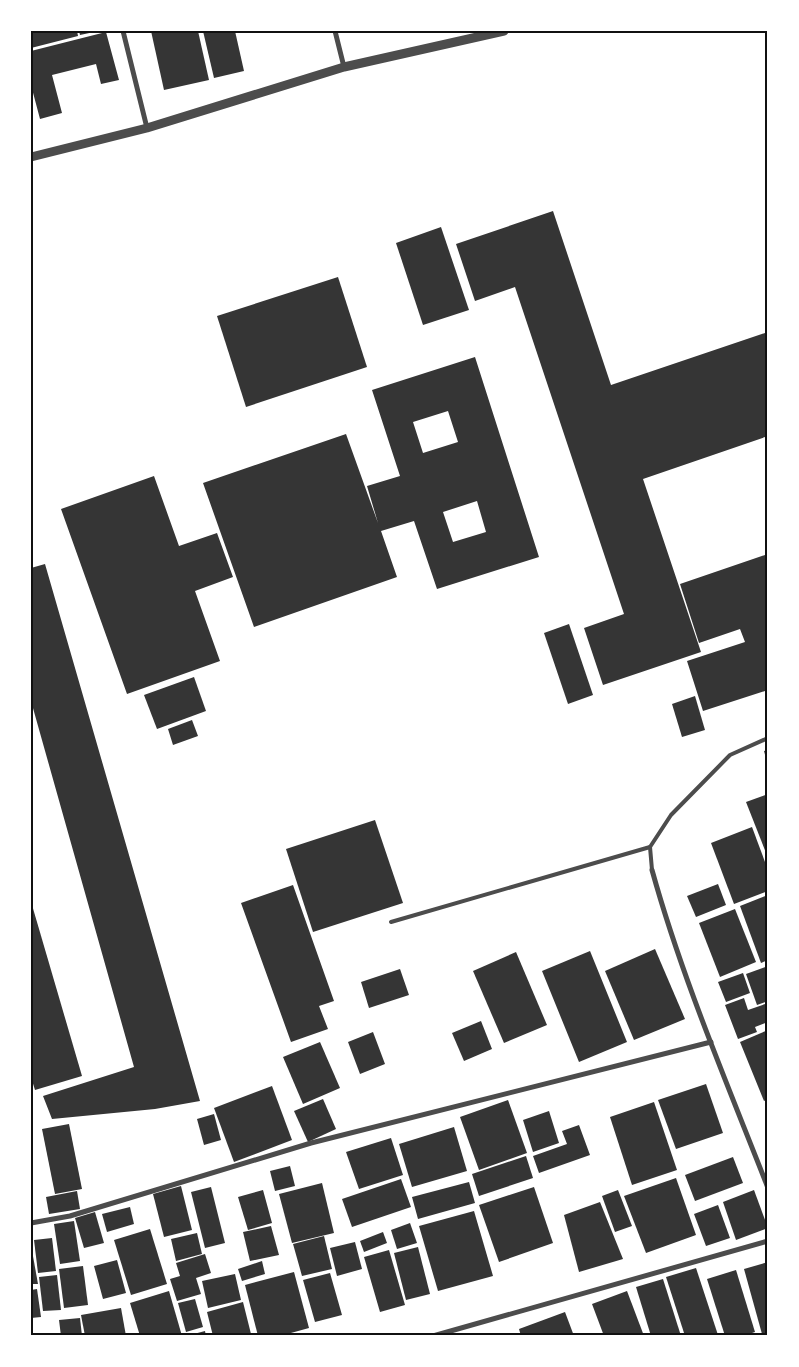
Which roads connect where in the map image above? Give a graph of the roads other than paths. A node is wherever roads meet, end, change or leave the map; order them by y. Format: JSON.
{"nodes":[{"id":1,"x":123,"y":31,"type":"edge"},
{"id":2,"x":335,"y":31,"type":"edge"},
{"id":3,"x":504,"y":31,"type":"edge"},
{"id":4,"x":344,"y":67,"type":"junction"},
{"id":5,"x":147,"y":128,"type":"junction"},
{"id":6,"x":31,"y":157,"type":"edge"},
{"id":7,"x":768,"y":738,"type":"edge"},
{"id":8,"x":650,"y":847,"type":"junction"},
{"id":9,"x":652,"y":870,"type":"joint"},
{"id":10,"x":392,"y":922,"type":"dead end"},
{"id":11,"x":711,"y":1042,"type":"junction"},
{"id":12,"x":768,"y":1188,"type":"edge"},
{"id":13,"x":31,"y":1223,"type":"edge"},
{"id":14,"x":768,"y":1241,"type":"edge"},
{"id":15,"x":433,"y":1336,"type":"edge"}],
"edges":[{"from":1,"to":5,"type":"street"},
{"from":2,"to":4,"type":"street"},
{"from":3,"to":4,"type":"street"},
{"from":4,"to":5,"type":"street"},
{"from":5,"to":6,"type":"street"},
{"from":7,"to":8,"type":"lane"},
{"from":8,"to":9,"type":"lane"},
{"from":8,"to":10,"type":"lane"},
{"from":9,"to":11,"type":"street"},
{"from":11,"to":12,"type":"street"},
{"from":11,"to":13,"type":"street"},
{"from":14,"to":15,"type":"street"}]}
